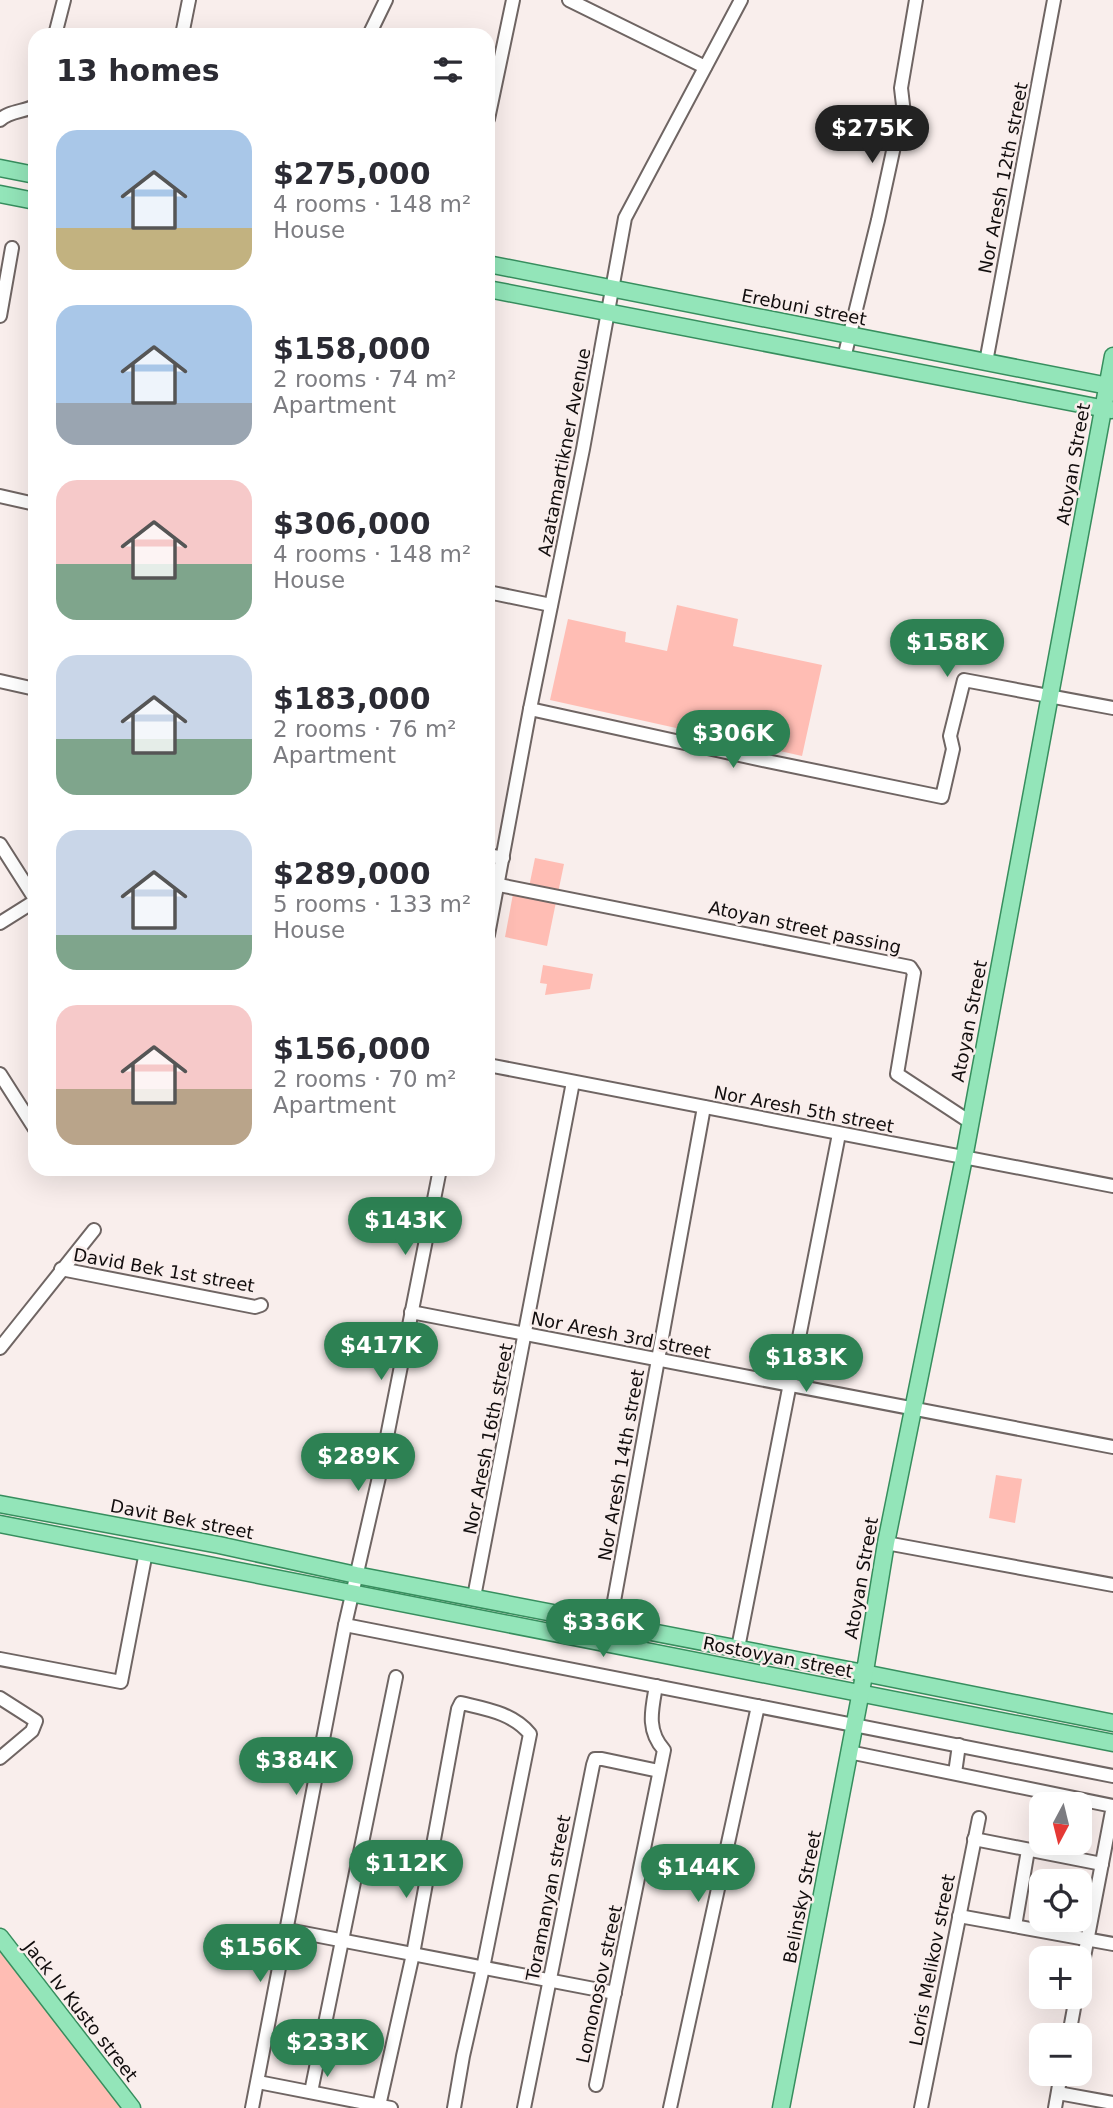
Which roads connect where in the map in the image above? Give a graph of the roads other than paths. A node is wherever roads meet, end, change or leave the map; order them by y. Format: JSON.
{"nodes":[{"id":1,"x":64,"y":0,"type":"edge"},
{"id":2,"x":190,"y":0,"type":"edge"},
{"id":3,"x":386,"y":0,"type":"edge"},
{"id":4,"x":513,"y":0,"type":"edge"},
{"id":5,"x":569,"y":0,"type":"edge"},
{"id":6,"x":740,"y":0,"type":"edge"},
{"id":7,"x":916,"y":0,"type":"edge"},
{"id":8,"x":1054,"y":0,"type":"edge"},
{"id":9,"x":57,"y":28,"type":"edge"},
{"id":10,"x":184,"y":28,"type":"edge"},
{"id":11,"x":372,"y":28,"type":"edge"},
{"id":12,"x":705,"y":67,"type":"junction"},
{"id":13,"x":495,"y":86,"type":"edge"},
{"id":14,"x":28,"y":110,"type":"edge"},
{"id":15,"x":0,"y":120,"type":"edge"},
{"id":16,"x":0,"y":168,"type":"edge"},
{"id":17,"x":28,"y":174,"type":"edge"},
{"id":18,"x":0,"y":194,"type":"edge"},
{"id":19,"x":28,"y":200,"type":"edge"},
{"id":20,"x":12,"y":248,"type":"dead end"},
{"id":21,"x":495,"y":265,"type":"edge"},
{"id":22,"x":613,"y":289,"type":"junction"},
{"id":23,"x":495,"y":290,"type":"edge"},
{"id":24,"x":608,"y":312,"type":"junction"},
{"id":25,"x":0,"y":316,"type":"edge"},
{"id":26,"x":850,"y":335,"type":"junction"},
{"id":27,"x":1113,"y":356,"type":"edge"},
{"id":28,"x":844,"y":358,"type":"junction"},
{"id":29,"x":986,"y":362,"type":"junction"},
{"id":30,"x":1110,"y":386,"type":"edge"},
{"id":31,"x":1108,"y":409,"type":"edge"},
{"id":32,"x":0,"y":496,"type":"edge"},
{"id":33,"x":28,"y":502,"type":"edge"},
{"id":34,"x":495,"y":594,"type":"edge"},
{"id":35,"x":551,"y":606,"type":"junction"},
{"id":36,"x":0,"y":681,"type":"edge"},
{"id":37,"x":28,"y":687,"type":"edge"},
{"id":38,"x":1051,"y":697,"type":"junction"},
{"id":39,"x":1113,"y":708,"type":"edge"},
{"id":40,"x":530,"y":709,"type":"junction"},
{"id":41,"x":0,"y":844,"type":"edge"},
{"id":42,"x":495,"y":856,"type":"edge"},
{"id":43,"x":503,"y":858,"type":"junction"},
{"id":44,"x":499,"y":885,"type":"junction"},
{"id":45,"x":28,"y":889,"type":"edge"},
{"id":46,"x":495,"y":903,"type":"edge"},
{"id":47,"x":28,"y":905,"type":"edge"},
{"id":48,"x":0,"y":923,"type":"edge"},
{"id":49,"x":495,"y":1066,"type":"edge"},
{"id":50,"x":0,"y":1074,"type":"edge"},
{"id":51,"x":573,"y":1082,"type":"junction"},
{"id":52,"x":704,"y":1107,"type":"junction"},
{"id":53,"x":28,"y":1118,"type":"edge"},
{"id":54,"x":970,"y":1122,"type":"junction"},
{"id":55,"x":839,"y":1133,"type":"junction"},
{"id":56,"x":964,"y":1158,"type":"junction"},
{"id":57,"x":439,"y":1176,"type":"edge"},
{"id":58,"x":1113,"y":1186,"type":"edge"},
{"id":59,"x":94,"y":1230,"type":"dead end"},
{"id":60,"x":61,"y":1269,"type":"junction"},
{"id":61,"x":261,"y":1306,"type":"dead end"},
{"id":62,"x":411,"y":1312,"type":"junction"},
{"id":63,"x":526,"y":1334,"type":"junction"},
{"id":64,"x":0,"y":1348,"type":"edge"},
{"id":65,"x":659,"y":1360,"type":"junction"},
{"id":66,"x":791,"y":1385,"type":"junction"},
{"id":67,"x":914,"y":1407,"type":"junction"},
{"id":68,"x":1113,"y":1447,"type":"edge"},
{"id":69,"x":0,"y":1504,"type":"edge"},
{"id":70,"x":0,"y":1524,"type":"edge"},
{"id":71,"x":886,"y":1543,"type":"junction"},
{"id":72,"x":146,"y":1552,"type":"junction"},
{"id":73,"x":356,"y":1575,"type":"junction"},
{"id":74,"x":1113,"y":1586,"type":"edge"},
{"id":75,"x":352,"y":1594,"type":"junction"},
{"id":76,"x":474,"y":1597,"type":"junction"},
{"id":77,"x":610,"y":1623,"type":"junction"},
{"id":78,"x":345,"y":1625,"type":"junction"},
{"id":79,"x":738,"y":1648,"type":"junction"},
{"id":80,"x":0,"y":1659,"type":"edge"},
{"id":81,"x":864,"y":1673,"type":"junction"},
{"id":82,"x":396,"y":1677,"type":"dead end"},
{"id":83,"x":656,"y":1686,"type":"junction"},
{"id":84,"x":860,"y":1693,"type":"junction"},
{"id":85,"x":0,"y":1698,"type":"edge"},
{"id":86,"x":758,"y":1706,"type":"junction"},
{"id":87,"x":1113,"y":1723,"type":"edge"},
{"id":88,"x":854,"y":1725,"type":"junction"},
{"id":89,"x":1113,"y":1743,"type":"edge"},
{"id":90,"x":959,"y":1745,"type":"junction"},
{"id":91,"x":849,"y":1752,"type":"junction"},
{"id":92,"x":0,"y":1758,"type":"edge"},
{"id":93,"x":659,"y":1771,"type":"junction"},
{"id":94,"x":955,"y":1773,"type":"junction"},
{"id":95,"x":1113,"y":1776,"type":"edge"},
{"id":96,"x":1113,"y":1806,"type":"edge"},
{"id":97,"x":979,"y":1818,"type":"dead end"},
{"id":98,"x":974,"y":1839,"type":"junction"},
{"id":99,"x":1028,"y":1850,"type":"junction"},
{"id":100,"x":1102,"y":1864,"type":"junction"},
{"id":101,"x":959,"y":1916,"type":"junction"},
{"id":102,"x":1015,"y":1926,"type":"junction"},
{"id":103,"x":288,"y":1930,"type":"junction"},
{"id":104,"x":0,"y":1937,"type":"edge"},
{"id":105,"x":1087,"y":1939,"type":"junction"},
{"id":106,"x":342,"y":1941,"type":"junction"},
{"id":107,"x":1113,"y":1944,"type":"edge"},
{"id":108,"x":1086,"y":1946,"type":"edge"},
{"id":109,"x":413,"y":1954,"type":"junction"},
{"id":110,"x":483,"y":1968,"type":"junction"},
{"id":111,"x":550,"y":1981,"type":"junction"},
{"id":112,"x":615,"y":1993,"type":"junction"},
{"id":113,"x":258,"y":2082,"type":"junction"},
{"id":114,"x":596,"y":2085,"type":"dead end"},
{"id":115,"x":1059,"y":2086,"type":"edge"},
{"id":116,"x":312,"y":2092,"type":"junction"},
{"id":117,"x":1058,"y":2093,"type":"junction"},
{"id":118,"x":1112,"y":2100,"type":"edge"},
{"id":119,"x":385,"y":2107,"type":"edge"},
{"id":120,"x":132,"y":2108,"type":"edge"},
{"id":121,"x":252,"y":2108,"type":"edge"},
{"id":122,"x":454,"y":2108,"type":"edge"},
{"id":123,"x":524,"y":2108,"type":"edge"},
{"id":124,"x":670,"y":2108,"type":"edge"},
{"id":125,"x":781,"y":2108,"type":"edge"},
{"id":126,"x":921,"y":2108,"type":"edge"},
{"id":127,"x":1055,"y":2108,"type":"edge"}],
"edges":[{"from":1,"to":9,"type":"street"},
{"from":2,"to":10,"type":"street"},
{"from":3,"to":11,"type":"street"},
{"from":4,"to":13,"type":"street"},
{"from":5,"to":12,"type":"street"},
{"from":6,"to":12,"type":"street","name":"Azatamartikner Avenue"},
{"from":7,"to":26,"type":"street"},
{"from":8,"to":29,"type":"street","name":"Nor Aresh 12th street"},
{"from":12,"to":22,"type":"street","name":"Azatamartikner Avenue"},
{"from":14,"to":15,"type":"street"},
{"from":16,"to":17,"type":"main road"},
{"from":18,"to":19,"type":"main road"},
{"from":20,"to":25,"type":"street"},
{"from":21,"to":22,"type":"main road","name":"Erebuni street"},
{"from":22,"to":24,"type":"street","name":"Azatamartikner Avenue"},
{"from":22,"to":26,"type":"main road","name":"Erebuni street"},
{"from":23,"to":24,"type":"main road"},
{"from":24,"to":28,"type":"main road"},
{"from":24,"to":35,"type":"street","name":"Azatamartikner Avenue"},
{"from":26,"to":28,"type":"street"},
{"from":26,"to":29,"type":"main road","name":"Erebuni street"},
{"from":27,"to":30,"type":"main road","name":"Atoyan Street"},
{"from":28,"to":31,"type":"main road"},
{"from":29,"to":30,"type":"main road","name":"Erebuni street"},
{"from":30,"to":31,"type":"main road","name":"Atoyan Street"},
{"from":31,"to":38,"type":"main road","name":"Atoyan Street"},
{"from":32,"to":33,"type":"street"},
{"from":34,"to":35,"type":"street"},
{"from":35,"to":40,"type":"street","name":"Azatamartikner Avenue"},
{"from":36,"to":37,"type":"street"},
{"from":38,"to":39,"type":"street"},
{"from":38,"to":40,"type":"street"},
{"from":38,"to":54,"type":"main road","name":"Atoyan Street"},
{"from":40,"to":43,"type":"street","name":"Azatamartikner Avenue"},
{"from":41,"to":45,"type":"street"},
{"from":42,"to":43,"type":"street"},
{"from":43,"to":44,"type":"street","name":"Azatamartikner Avenue"},
{"from":44,"to":46,"type":"street","name":"Azatamartikner Avenue"},
{"from":44,"to":54,"type":"street","name":"Atoyan street passing"},
{"from":47,"to":48,"type":"street"},
{"from":49,"to":51,"type":"street","name":"Nor Aresh 5th street"},
{"from":50,"to":53,"type":"street"},
{"from":51,"to":52,"type":"street","name":"Nor Aresh 5th street"},
{"from":51,"to":63,"type":"street","name":"Nor Aresh 16th street"},
{"from":52,"to":55,"type":"street","name":"Nor Aresh 5th street"},
{"from":52,"to":65,"type":"street","name":"Nor Aresh 14th street"},
{"from":54,"to":56,"type":"main road","name":"Atoyan Street"},
{"from":55,"to":56,"type":"street","name":"Nor Aresh 5th street"},
{"from":55,"to":66,"type":"street"},
{"from":56,"to":58,"type":"street","name":"Nor Aresh 5th street"},
{"from":56,"to":67,"type":"main road","name":"Atoyan Street"},
{"from":57,"to":62,"type":"street"},
{"from":59,"to":60,"type":"street"},
{"from":60,"to":61,"type":"street","name":"David Bek 1st street"},
{"from":60,"to":64,"type":"street"},
{"from":62,"to":63,"type":"street","name":"Nor Aresh 3rd street"},
{"from":62,"to":73,"type":"street"},
{"from":63,"to":65,"type":"street","name":"Nor Aresh 3rd street"},
{"from":63,"to":76,"type":"street","name":"Nor Aresh 16th street"},
{"from":65,"to":66,"type":"street","name":"Nor Aresh 3rd street"},
{"from":65,"to":77,"type":"street","name":"Nor Aresh 14th street"},
{"from":66,"to":67,"type":"street","name":"Nor Aresh 3rd street"},
{"from":66,"to":79,"type":"street"},
{"from":67,"to":68,"type":"street","name":"Nor Aresh 3rd street"},
{"from":67,"to":71,"type":"main road","name":"Atoyan Street"},
{"from":69,"to":73,"type":"main road","name":"Davit Bek street"},
{"from":70,"to":72,"type":"main road"},
{"from":71,"to":74,"type":"street"},
{"from":71,"to":81,"type":"main road","name":"Atoyan Street"},
{"from":72,"to":75,"type":"main road"},
{"from":72,"to":80,"type":"street"},
{"from":73,"to":75,"type":"street"},
{"from":73,"to":76,"type":"main road","name":"Rostovyan street"},
{"from":75,"to":78,"type":"street"},
{"from":75,"to":84,"type":"main road","name":"Rostovyan street"},
{"from":76,"to":77,"type":"main road","name":"Rostovyan street"},
{"from":77,"to":79,"type":"main road","name":"Rostovyan street"},
{"from":78,"to":83,"type":"street"},
{"from":78,"to":103,"type":"street"},
{"from":79,"to":81,"type":"main road","name":"Rostovyan street"},
{"from":81,"to":84,"type":"main road","name":"Atoyan Street"},
{"from":81,"to":87,"type":"main road","name":"Rostovyan street"},
{"from":82,"to":106,"type":"street"},
{"from":83,"to":86,"type":"street"},
{"from":83,"to":93,"type":"street","name":"Lomonosov street"},
{"from":84,"to":88,"type":"main road","name":"Belinsky Street"},
{"from":84,"to":89,"type":"main road","name":"Rostovyan street"},
{"from":85,"to":92,"type":"street"},
{"from":86,"to":88,"type":"street"},
{"from":86,"to":124,"type":"street"},
{"from":88,"to":90,"type":"street"},
{"from":88,"to":91,"type":"main road","name":"Belinsky Street"},
{"from":90,"to":94,"type":"street"},
{"from":90,"to":95,"type":"street"},
{"from":91,"to":94,"type":"street"},
{"from":91,"to":125,"type":"main road","name":"Belinsky Street"},
{"from":93,"to":111,"type":"street","name":"Toramanyan street"},
{"from":93,"to":112,"type":"street","name":"Lomonosov street"},
{"from":94,"to":96,"type":"street"},
{"from":96,"to":100,"type":"street"},
{"from":97,"to":98,"type":"street","name":"Loris Melikov street"},
{"from":98,"to":99,"type":"street"},
{"from":98,"to":101,"type":"street","name":"Loris Melikov street"},
{"from":99,"to":100,"type":"street"},
{"from":99,"to":102,"type":"street"},
{"from":100,"to":105,"type":"street"},
{"from":101,"to":102,"type":"street"},
{"from":101,"to":126,"type":"street","name":"Loris Melikov street"},
{"from":102,"to":105,"type":"street"},
{"from":103,"to":106,"type":"street"},
{"from":103,"to":113,"type":"street"},
{"from":104,"to":120,"type":"main road","name":"Jack Iv Kusto street"},
{"from":105,"to":107,"type":"street"},
{"from":105,"to":108,"type":"street"},
{"from":106,"to":109,"type":"street"},
{"from":106,"to":116,"type":"street"},
{"from":109,"to":110,"type":"street"},
{"from":109,"to":110,"type":"street"},
{"from":109,"to":119,"type":"street"},
{"from":110,"to":111,"type":"street"},
{"from":110,"to":122,"type":"street"},
{"from":111,"to":112,"type":"street"},
{"from":111,"to":123,"type":"street","name":"Toramanyan street"},
{"from":112,"to":114,"type":"street","name":"Lomonosov street"},
{"from":113,"to":116,"type":"street"},
{"from":113,"to":121,"type":"street"},
{"from":115,"to":117,"type":"street"},
{"from":116,"to":119,"type":"street"},
{"from":117,"to":118,"type":"street"},
{"from":117,"to":127,"type":"street"}]}
